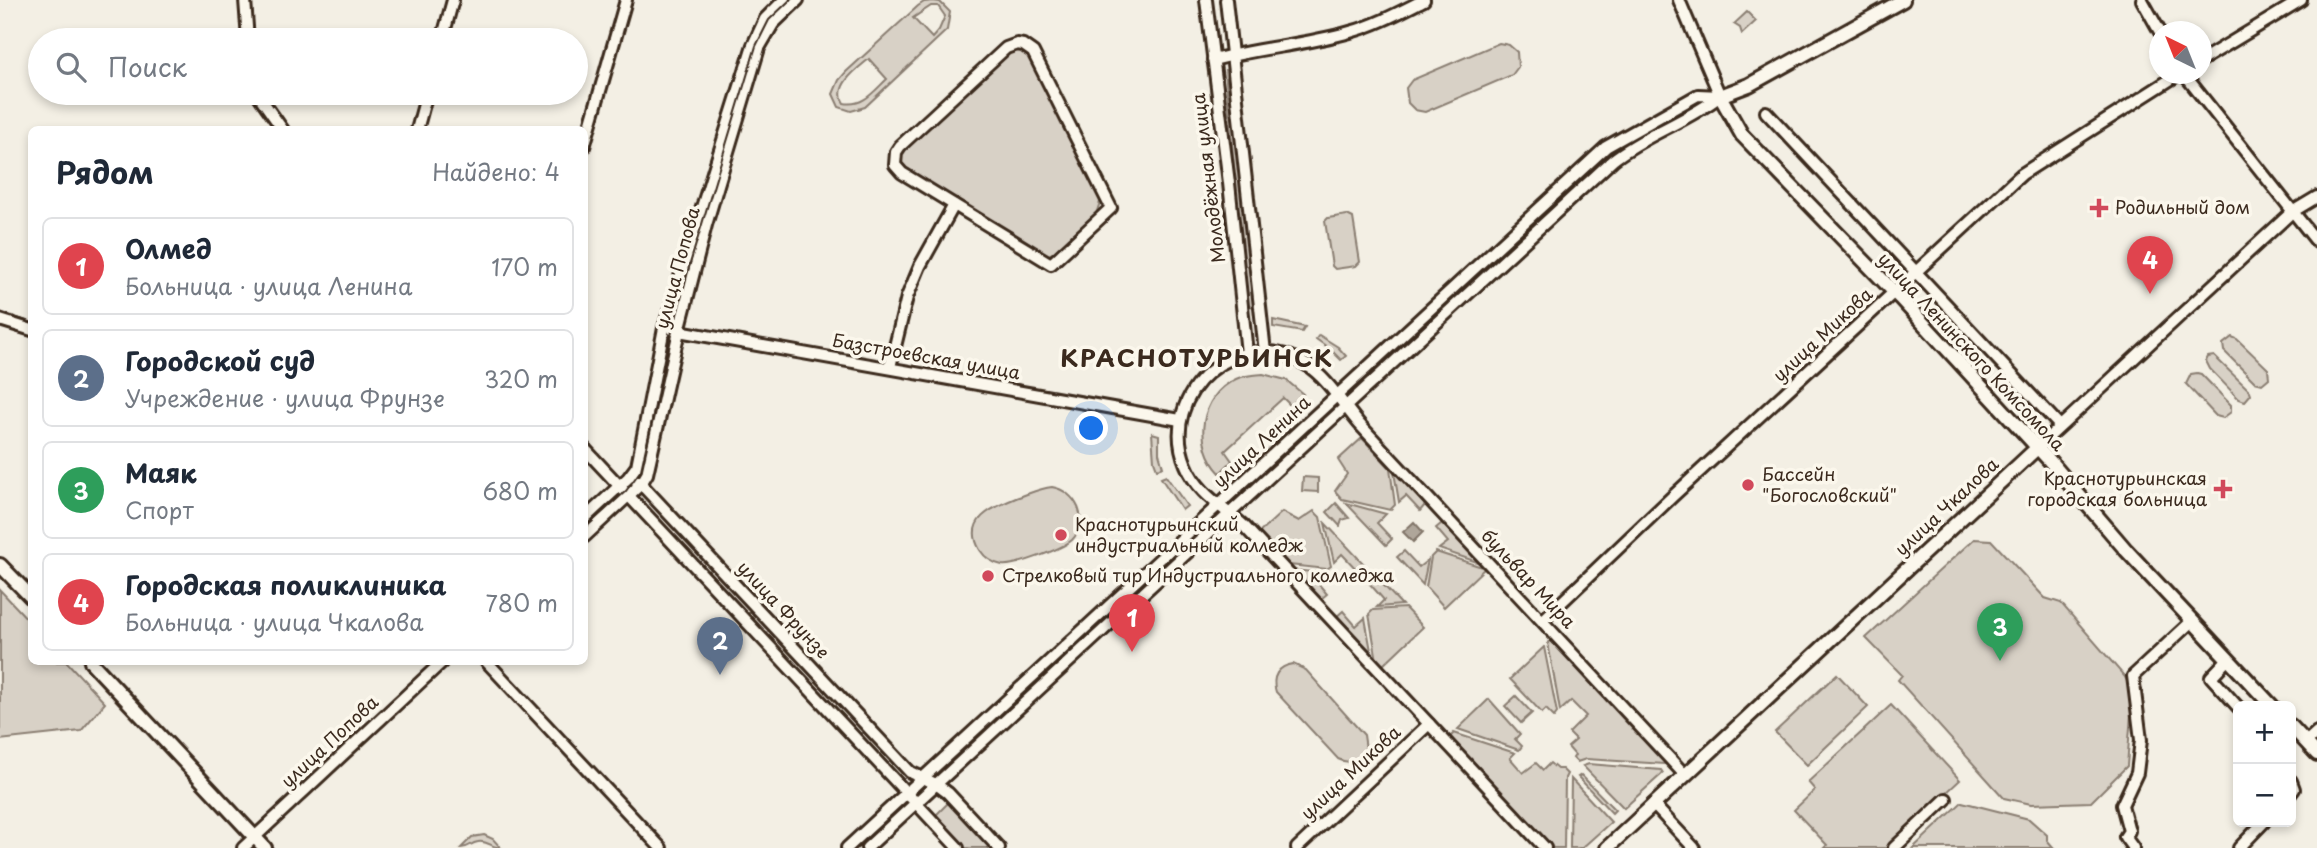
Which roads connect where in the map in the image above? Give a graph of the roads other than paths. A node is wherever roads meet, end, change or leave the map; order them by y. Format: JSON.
{"nodes":[{"id":1,"x":245,"y":0,"type":"edge"},
{"id":2,"x":453,"y":0,"type":"edge"},
{"id":3,"x":626,"y":0,"type":"edge"},
{"id":4,"x":784,"y":0,"type":"edge"},
{"id":5,"x":798,"y":0,"type":"edge"},
{"id":6,"x":1206,"y":0,"type":"edge"},
{"id":7,"x":1226,"y":0,"type":"edge"},
{"id":8,"x":1424,"y":0,"type":"edge"},
{"id":9,"x":1679,"y":0,"type":"edge"},
{"id":10,"x":1903,"y":0,"type":"edge"},
{"id":11,"x":2142,"y":0,"type":"edge"},
{"id":12,"x":2301,"y":0,"type":"edge"},
{"id":13,"x":2154,"y":21,"type":"edge"},
{"id":14,"x":247,"y":28,"type":"edge"},
{"id":15,"x":445,"y":28,"type":"edge"},
{"id":16,"x":2212,"y":54,"type":"edge"},
{"id":17,"x":1232,"y":55,"type":"junction"},
{"id":18,"x":1213,"y":60,"type":"junction"},
{"id":19,"x":2165,"y":84,"type":"edge"},
{"id":20,"x":2189,"y":84,"type":"edge"},
{"id":21,"x":1720,"y":96,"type":"junction"},
{"id":22,"x":265,"y":105,"type":"edge"},
{"id":23,"x":424,"y":105,"type":"edge"},
{"id":24,"x":1766,"y":113,"type":"dead end"},
{"id":25,"x":280,"y":126,"type":"edge"},
{"id":26,"x":418,"y":126,"type":"edge"},
{"id":27,"x":588,"y":133,"type":"edge"},
{"id":28,"x":2317,"y":197,"type":"edge"},
{"id":29,"x":954,"y":205,"type":"junction"},
{"id":30,"x":2292,"y":212,"type":"junction"},
{"id":31,"x":2317,"y":242,"type":"edge"},
{"id":32,"x":1916,"y":273,"type":"junction"},
{"id":33,"x":1894,"y":293,"type":"junction"},
{"id":34,"x":0,"y":320,"type":"edge"},
{"id":35,"x":664,"y":328,"type":"junction"},
{"id":36,"x":28,"y":329,"type":"edge"},
{"id":37,"x":679,"y":331,"type":"junction"},
{"id":38,"x":1265,"y":352,"type":"junction"},
{"id":39,"x":1247,"y":353,"type":"junction"},
{"id":40,"x":890,"y":368,"type":"junction"},
{"id":41,"x":1351,"y":383,"type":"junction"},
{"id":42,"x":1360,"y":393,"type":"junction"},
{"id":43,"x":1337,"y":396,"type":"junction"},
{"id":44,"x":1345,"y":407,"type":"junction"},
{"id":45,"x":1180,"y":421,"type":"junction"},
{"id":46,"x":2060,"y":426,"type":"junction"},
{"id":47,"x":2037,"y":448,"type":"junction"},
{"id":48,"x":588,"y":452,"type":"edge"},
{"id":49,"x":624,"y":482,"type":"junction"},
{"id":50,"x":641,"y":484,"type":"junction"},
{"id":51,"x":629,"y":495,"type":"junction"},
{"id":52,"x":1219,"y":505,"type":"junction"},
{"id":53,"x":1230,"y":513,"type":"junction"},
{"id":54,"x":588,"y":515,"type":"edge"},
{"id":55,"x":1202,"y":520,"type":"junction"},
{"id":56,"x":1212,"y":530,"type":"junction"},
{"id":57,"x":588,"y":533,"type":"edge"},
{"id":58,"x":0,"y":565,"type":"edge"},
{"id":59,"x":28,"y":594,"type":"edge"},
{"id":60,"x":1543,"y":620,"type":"junction"},
{"id":61,"x":2192,"y":621,"type":"junction"},
{"id":62,"x":2228,"y":659,"type":"junction"},
{"id":63,"x":94,"y":665,"type":"edge"},
{"id":64,"x":439,"y":665,"type":"edge"},
{"id":65,"x":490,"y":665,"type":"edge"},
{"id":66,"x":2267,"y":701,"type":"edge"},
{"id":67,"x":2233,"y":702,"type":"edge"},
{"id":68,"x":1429,"y":724,"type":"junction"},
{"id":69,"x":2296,"y":731,"type":"edge"},
{"id":70,"x":2317,"y":732,"type":"edge"},
{"id":71,"x":2306,"y":742,"type":"junction"},
{"id":72,"x":2317,"y":754,"type":"edge"},
{"id":73,"x":1685,"y":775,"type":"junction"},
{"id":74,"x":923,"y":779,"type":"junction"},
{"id":75,"x":936,"y":784,"type":"junction"},
{"id":76,"x":907,"y":794,"type":"junction"},
{"id":77,"x":1946,"y":799,"type":"dead end"},
{"id":78,"x":916,"y":803,"type":"junction"},
{"id":79,"x":1654,"y":805,"type":"junction"},
{"id":80,"x":2259,"y":827,"type":"edge"},
{"id":81,"x":254,"y":837,"type":"junction"},
{"id":82,"x":243,"y":848,"type":"edge"},
{"id":83,"x":265,"y":848,"type":"edge"},
{"id":84,"x":660,"y":848,"type":"edge"},
{"id":85,"x":847,"y":848,"type":"edge"},
{"id":86,"x":867,"y":848,"type":"edge"},
{"id":87,"x":958,"y":848,"type":"edge"},
{"id":88,"x":999,"y":848,"type":"edge"},
{"id":89,"x":1297,"y":848,"type":"edge"},
{"id":90,"x":1545,"y":848,"type":"edge"},
{"id":91,"x":1607,"y":848,"type":"edge"},
{"id":92,"x":1695,"y":848,"type":"edge"},
{"id":93,"x":1894,"y":848,"type":"edge"},
{"id":94,"x":2133,"y":848,"type":"edge"},
{"id":95,"x":2239,"y":848,"type":"edge"}],
"edges":[{"from":1,"to":14,"type":"street"},
{"from":2,"to":15,"type":"street"},
{"from":3,"to":27,"type":"street"},
{"from":4,"to":35,"type":"street","name":"улица Попова"},
{"from":5,"to":37,"type":"street","name":"улица Попова"},
{"from":6,"to":18,"type":"street","name":"Молодёжная улица"},
{"from":7,"to":17,"type":"street","name":"Молодёжная улица"},
{"from":8,"to":17,"type":"street"},
{"from":9,"to":21,"type":"street","name":"улица Ленинского Комсомола"},
{"from":10,"to":21,"type":"main road","name":"улица Ленина"},
{"from":11,"to":13,"type":"street"},
{"from":12,"to":16,"type":"street"},
{"from":17,"to":18,"type":"street"},
{"from":17,"to":38,"type":"street","name":"Молодёжная улица"},
{"from":18,"to":39,"type":"street","name":"Молодёжная улица"},
{"from":19,"to":32,"type":"street","name":"улица Микова"},
{"from":20,"to":30,"type":"street"},
{"from":21,"to":33,"type":"main road","name":"улица Ленинского Комсомола"},
{"from":21,"to":41,"type":"street","name":"улица Ленина"},
{"from":21,"to":42,"type":"street","name":"улица Ленина"},
{"from":22,"to":25,"type":"street"},
{"from":23,"to":26,"type":"street"},
{"from":24,"to":32,"type":"street","name":"улица Ленинского Комсомола"},
{"from":28,"to":30,"type":"street","name":"улица Чкалова"},
{"from":29,"to":29,"type":"street"},
{"from":29,"to":40,"type":"street"},
{"from":30,"to":31,"type":"street"},
{"from":30,"to":46,"type":"street","name":"улица Чкалова"},
{"from":32,"to":33,"type":"street","name":"улица Микова"},
{"from":32,"to":46,"type":"street","name":"улица Ленинского Комсомола"},
{"from":33,"to":47,"type":"main road","name":"улица Ленинского Комсомола"},
{"from":33,"to":60,"type":"street","name":"улица Микова"},
{"from":34,"to":36,"type":"street"},
{"from":35,"to":37,"type":"street","name":"Базстроевская улица"},
{"from":35,"to":49,"type":"street","name":"улица Попова"},
{"from":37,"to":40,"type":"street","name":"Базстроевская улица"},
{"from":37,"to":50,"type":"street","name":"улица Попова"},
{"from":38,"to":39,"type":"street","name":"бульвар Мира"},
{"from":38,"to":43,"type":"street","name":"бульвар Мира"},
{"from":39,"to":45,"type":"street"},
{"from":40,"to":45,"type":"street","name":"Базстроевская улица"},
{"from":41,"to":42,"type":"street"},
{"from":41,"to":43,"type":"street","name":"улица Ленина"},
{"from":42,"to":44,"type":"street","name":"улица Ленина"},
{"from":43,"to":44,"type":"street","name":"бульвар Мира"},
{"from":43,"to":52,"type":"street","name":"улица Ленина"},
{"from":44,"to":53,"type":"street","name":"улица Ленина"},
{"from":44,"to":60,"type":"street","name":"бульвар Мира"},
{"from":45,"to":52,"type":"street"},
{"from":46,"to":47,"type":"street","name":"улица Чкалова"},
{"from":47,"to":61,"type":"main road","name":"улица Ленинского Комсомола"},
{"from":47,"to":73,"type":"main road","name":"улица Чкалова"},
{"from":48,"to":49,"type":"street","name":"улица Фрунзе"},
{"from":49,"to":50,"type":"street","name":"улица Фрунзе"},
{"from":49,"to":51,"type":"street","name":"улица Фрунзе"},
{"from":49,"to":54,"type":"street","name":"улица Попова"},
{"from":50,"to":51,"type":"street","name":"улица Попова"},
{"from":50,"to":74,"type":"street","name":"улица Фрунзе"},
{"from":51,"to":57,"type":"street","name":"улица Попова"},
{"from":51,"to":76,"type":"street","name":"улица Фрунзе"},
{"from":52,"to":53,"type":"street"},
{"from":52,"to":55,"type":"street","name":"улица Ленина"},
{"from":53,"to":56,"type":"street","name":"улица Ленина"},
{"from":53,"to":68,"type":"street"},
{"from":55,"to":56,"type":"street"},
{"from":55,"to":74,"type":"street","name":"улица Ленина"},
{"from":56,"to":75,"type":"street","name":"улица Ленина"},
{"from":58,"to":59,"type":"main road"},
{"from":60,"to":73,"type":"street","name":"бульвар Мира"},
{"from":61,"to":62,"type":"main road","name":"улица Ленинского Комсомола"},
{"from":61,"to":94,"type":"street"},
{"from":62,"to":66,"type":"main road","name":"улица Ленинского Комсомола"},
{"from":62,"to":67,"type":"street"},
{"from":63,"to":81,"type":"main road"},
{"from":64,"to":81,"type":"street","name":"улица Попова"},
{"from":65,"to":84,"type":"street"},
{"from":68,"to":89,"type":"street","name":"улица Микова"},
{"from":68,"to":90,"type":"street"},
{"from":69,"to":71,"type":"main road"},
{"from":70,"to":71,"type":"street"},
{"from":71,"to":72,"type":"main road"},
{"from":73,"to":79,"type":"main road","name":"улица Чкалова"},
{"from":74,"to":75,"type":"street","name":"улица Фрунзе"},
{"from":74,"to":76,"type":"street","name":"улица Ленина"},
{"from":75,"to":78,"type":"street","name":"улица Ленина"},
{"from":75,"to":88,"type":"street"},
{"from":76,"to":78,"type":"street","name":"улица Фрунзе"},
{"from":76,"to":85,"type":"street","name":"улица Ленина"},
{"from":77,"to":93,"type":"street"},
{"from":78,"to":86,"type":"street","name":"улица Ленина"},
{"from":78,"to":87,"type":"street"},
{"from":79,"to":91,"type":"main road","name":"улица Чкалова"},
{"from":79,"to":92,"type":"street"},
{"from":80,"to":95,"type":"street"},
{"from":81,"to":82,"type":"street","name":"улица Попова"},
{"from":81,"to":83,"type":"main road"}]}
